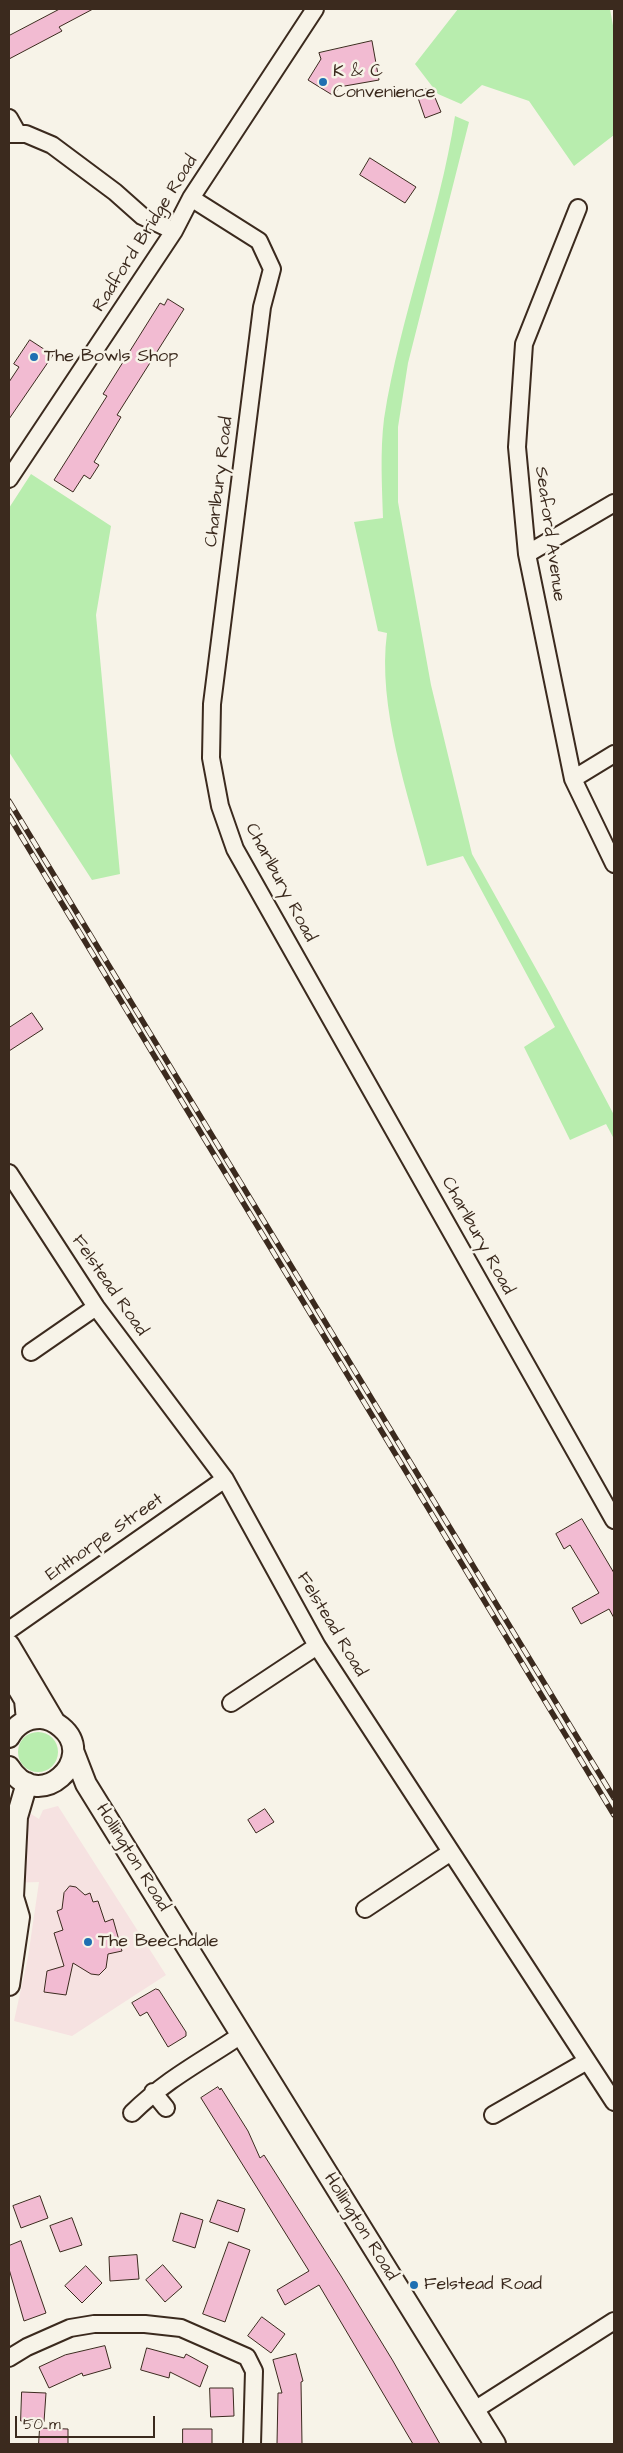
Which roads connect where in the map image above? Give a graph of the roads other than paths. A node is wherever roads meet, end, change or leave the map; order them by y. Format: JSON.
{"nodes":[{"id":1,"x":315,"y":9,"type":"edge"},
{"id":2,"x":9,"y":118,"type":"edge"},
{"id":3,"x":13,"y":134,"type":"edge"},
{"id":4,"x":191,"y":198,"type":"junction"},
{"id":5,"x":578,"y":208,"type":"dead end"},
{"id":6,"x":174,"y":231,"type":"junction"},
{"id":7,"x":9,"y":479,"type":"edge"},
{"id":8,"x":614,"y":503,"type":"edge"},
{"id":9,"x":528,"y":554,"type":"junction"},
{"id":10,"x":614,"y":754,"type":"edge"},
{"id":11,"x":572,"y":779,"type":"junction"},
{"id":12,"x":614,"y":864,"type":"edge"},
{"id":13,"x":9,"y":1172,"type":"edge"},
{"id":14,"x":96,"y":1307,"type":"junction"},
{"id":15,"x":31,"y":1352,"type":"dead end"},
{"id":16,"x":225,"y":1478,"type":"junction"},
{"id":17,"x":614,"y":1520,"type":"edge"},
{"id":18,"x":9,"y":1630,"type":"edge"},
{"id":19,"x":9,"y":1645,"type":"edge"},
{"id":20,"x":317,"y":1646,"type":"junction"},
{"id":21,"x":9,"y":1673,"type":"edge"},
{"id":22,"x":231,"y":1703,"type":"dead end"},
{"id":23,"x":27,"y":1720,"type":"junction"},
{"id":24,"x":54,"y":1721,"type":"junction"},
{"id":25,"x":9,"y":1737,"type":"edge"},
{"id":26,"x":70,"y":1762,"type":"junction"},
{"id":27,"x":9,"y":1767,"type":"edge"},
{"id":28,"x":27,"y":1783,"type":"junction"},
{"id":29,"x":451,"y":1852,"type":"junction"},
{"id":30,"x":11,"y":1900,"type":"edge"},
{"id":31,"x":365,"y":1909,"type":"dead end"},
{"id":32,"x":9,"y":1985,"type":"edge"},
{"id":33,"x":241,"y":2035,"type":"junction"},
{"id":34,"x":587,"y":2061,"type":"junction"},
{"id":35,"x":153,"y":2092,"type":"junction"},
{"id":36,"x":614,"y":2102,"type":"edge"},
{"id":37,"x":166,"y":2108,"type":"dead end"},
{"id":38,"x":132,"y":2113,"type":"dead end"},
{"id":39,"x":493,"y":2114,"type":"dead end"},
{"id":40,"x":614,"y":2321,"type":"edge"},
{"id":41,"x":9,"y":2358,"type":"edge"},
{"id":42,"x":473,"y":2411,"type":"junction"},
{"id":43,"x":252,"y":2444,"type":"edge"},
{"id":44,"x":495,"y":2444,"type":"edge"}],
"edges":[{"from":1,"to":4,"type":"street","name":"Radford Bridge Road"},
{"from":2,"to":3,"type":"street"},
{"from":3,"to":6,"type":"street"},
{"from":4,"to":6,"type":"street","name":"Radford Bridge Road"},
{"from":4,"to":17,"type":"street","name":"Charlbury Road"},
{"from":5,"to":9,"type":"street","name":"Seaford Avenue"},
{"from":6,"to":7,"type":"street","name":"Radford Bridge Road"},
{"from":8,"to":9,"type":"street"},
{"from":9,"to":11,"type":"street","name":"Seaford Avenue"},
{"from":10,"to":11,"type":"street"},
{"from":11,"to":12,"type":"street","name":"Seaford Avenue"},
{"from":13,"to":14,"type":"street","name":"Felstead Road"},
{"from":14,"to":15,"type":"street"},
{"from":14,"to":16,"type":"street","name":"Felstead Road"},
{"from":16,"to":18,"type":"street","name":"Enthorpe Street"},
{"from":16,"to":20,"type":"street","name":"Felstead Road"},
{"from":19,"to":24,"type":"street"},
{"from":20,"to":22,"type":"street"},
{"from":20,"to":29,"type":"street","name":"Felstead Road"},
{"from":21,"to":23,"type":"street"},
{"from":23,"to":24,"type":"street"},
{"from":23,"to":25,"type":"street"},
{"from":24,"to":26,"type":"street","name":"Hollington Road"},
{"from":26,"to":28,"type":"street"},
{"from":26,"to":33,"type":"street","name":"Hollington Road"},
{"from":27,"to":28,"type":"street"},
{"from":28,"to":30,"type":"street"},
{"from":29,"to":31,"type":"street"},
{"from":29,"to":34,"type":"street","name":"Felstead Road"},
{"from":30,"to":32,"type":"street"},
{"from":33,"to":35,"type":"street"},
{"from":33,"to":42,"type":"street","name":"Hollington Road"},
{"from":34,"to":36,"type":"street","name":"Felstead Road"},
{"from":34,"to":39,"type":"street"},
{"from":35,"to":37,"type":"street"},
{"from":35,"to":38,"type":"street"},
{"from":40,"to":42,"type":"street"},
{"from":41,"to":43,"type":"street"},
{"from":42,"to":44,"type":"street","name":"Hollington Road"}]}
